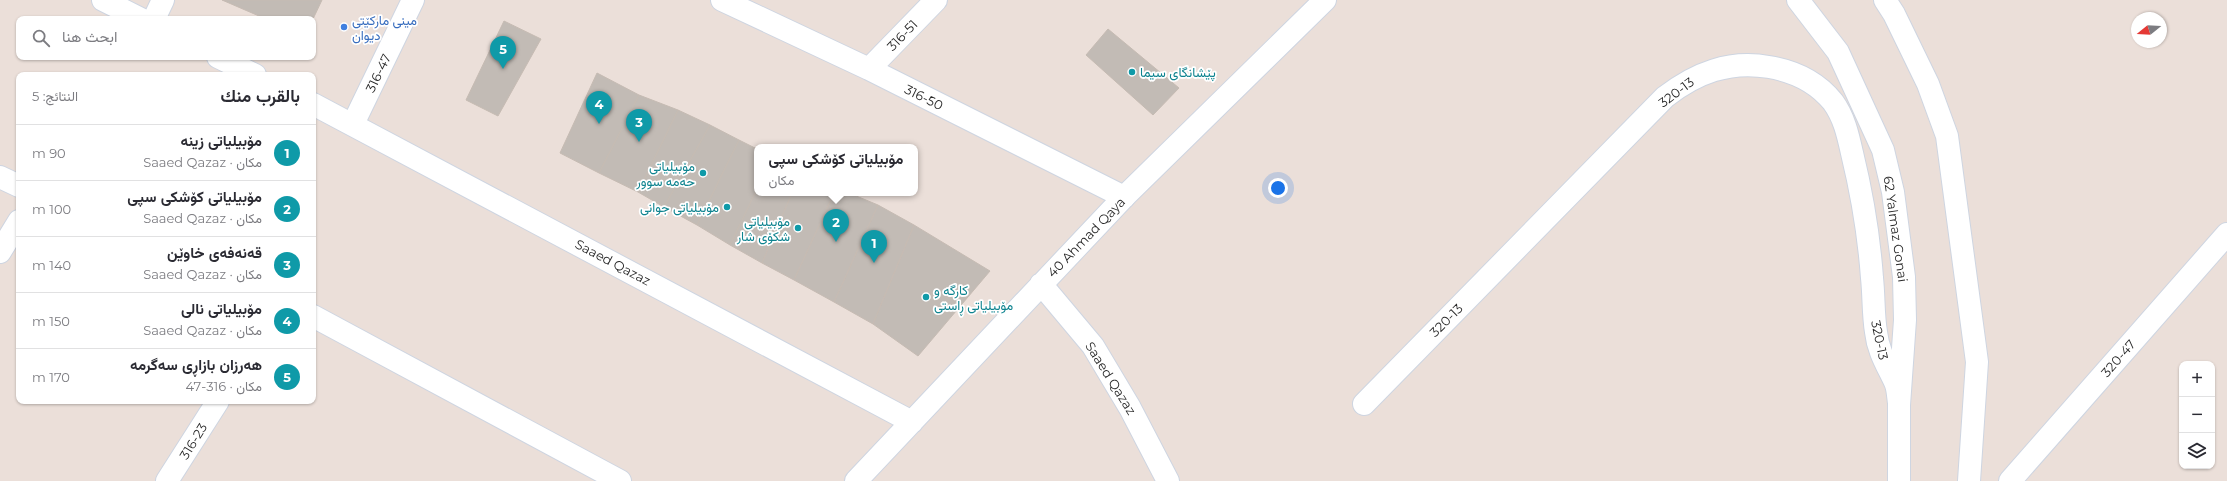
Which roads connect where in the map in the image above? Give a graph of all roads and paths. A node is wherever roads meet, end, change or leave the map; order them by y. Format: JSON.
{"nodes":[{"id":1,"x":103,"y":0,"type":"edge"},
{"id":2,"x":163,"y":0,"type":"edge"},
{"id":3,"x":413,"y":0,"type":"edge"},
{"id":4,"x":722,"y":0,"type":"edge"},
{"id":5,"x":936,"y":0,"type":"edge"},
{"id":6,"x":1325,"y":0,"type":"edge"},
{"id":7,"x":1798,"y":0,"type":"edge"},
{"id":8,"x":1885,"y":0,"type":"edge"},
{"id":9,"x":135,"y":16,"type":"edge"},
{"id":10,"x":155,"y":16,"type":"edge"},
{"id":11,"x":224,"y":60,"type":"edge"},
{"id":12,"x":869,"y":70,"type":"junction"},
{"id":13,"x":249,"y":72,"type":"edge"},
{"id":14,"x":316,"y":106,"type":"edge"},
{"id":15,"x":353,"y":124,"type":"junction"},
{"id":16,"x":0,"y":177,"type":"edge"},
{"id":17,"x":16,"y":185,"type":"edge"},
{"id":18,"x":1124,"y":197,"type":"junction"},
{"id":19,"x":16,"y":226,"type":"edge"},
{"id":20,"x":2227,"y":234,"type":"edge"},
{"id":21,"x":0,"y":252,"type":"edge"},
{"id":22,"x":1041,"y":284,"type":"junction"},
{"id":23,"x":316,"y":318,"type":"edge"},
{"id":24,"x":216,"y":404,"type":"edge"},
{"id":25,"x":1364,"y":404,"type":"dead end"},
{"id":26,"x":1899,"y":405,"type":"junction"},
{"id":27,"x":912,"y":422,"type":"junction"},
{"id":28,"x":167,"y":481,"type":"edge"},
{"id":29,"x":620,"y":481,"type":"edge"},
{"id":30,"x":856,"y":481,"type":"edge"},
{"id":31,"x":1168,"y":481,"type":"edge"},
{"id":32,"x":1898,"y":481,"type":"edge"},
{"id":33,"x":1969,"y":481,"type":"edge"},
{"id":34,"x":2010,"y":481,"type":"edge"}],
"edges":[{"from":1,"to":9,"type":"street"},
{"from":2,"to":10,"type":"street"},
{"from":3,"to":15,"type":"street","name":"316-47"},
{"from":4,"to":12,"type":"street","name":"316-50"},
{"from":5,"to":12,"type":"street","name":"316-51"},
{"from":6,"to":18,"type":"street","name":"40 Ahmad Qaya"},
{"from":7,"to":26,"type":"street","name":"62 Yalmaz Gonai"},
{"from":8,"to":33,"type":"street"},
{"from":11,"to":13,"type":"street"},
{"from":12,"to":18,"type":"street","name":"316-50"},
{"from":14,"to":15,"type":"street","name":"Saaed Qazaz"},
{"from":15,"to":27,"type":"street","name":"Saaed Qazaz"},
{"from":16,"to":17,"type":"street"},
{"from":18,"to":22,"type":"street","name":"40 Ahmad Qaya"},
{"from":19,"to":21,"type":"street"},
{"from":20,"to":34,"type":"street","name":"320-47"},
{"from":22,"to":27,"type":"street","name":"40 Ahmad Qaya"},
{"from":22,"to":31,"type":"street","name":"Saaed Qazaz"},
{"from":23,"to":29,"type":"street"},
{"from":24,"to":28,"type":"street","name":"316-23"},
{"from":25,"to":26,"type":"street","name":"320-13"},
{"from":26,"to":32,"type":"street","name":"62 Yalmaz Gonai"},
{"from":27,"to":30,"type":"street","name":"40 Ahmad Qaya"}]}
